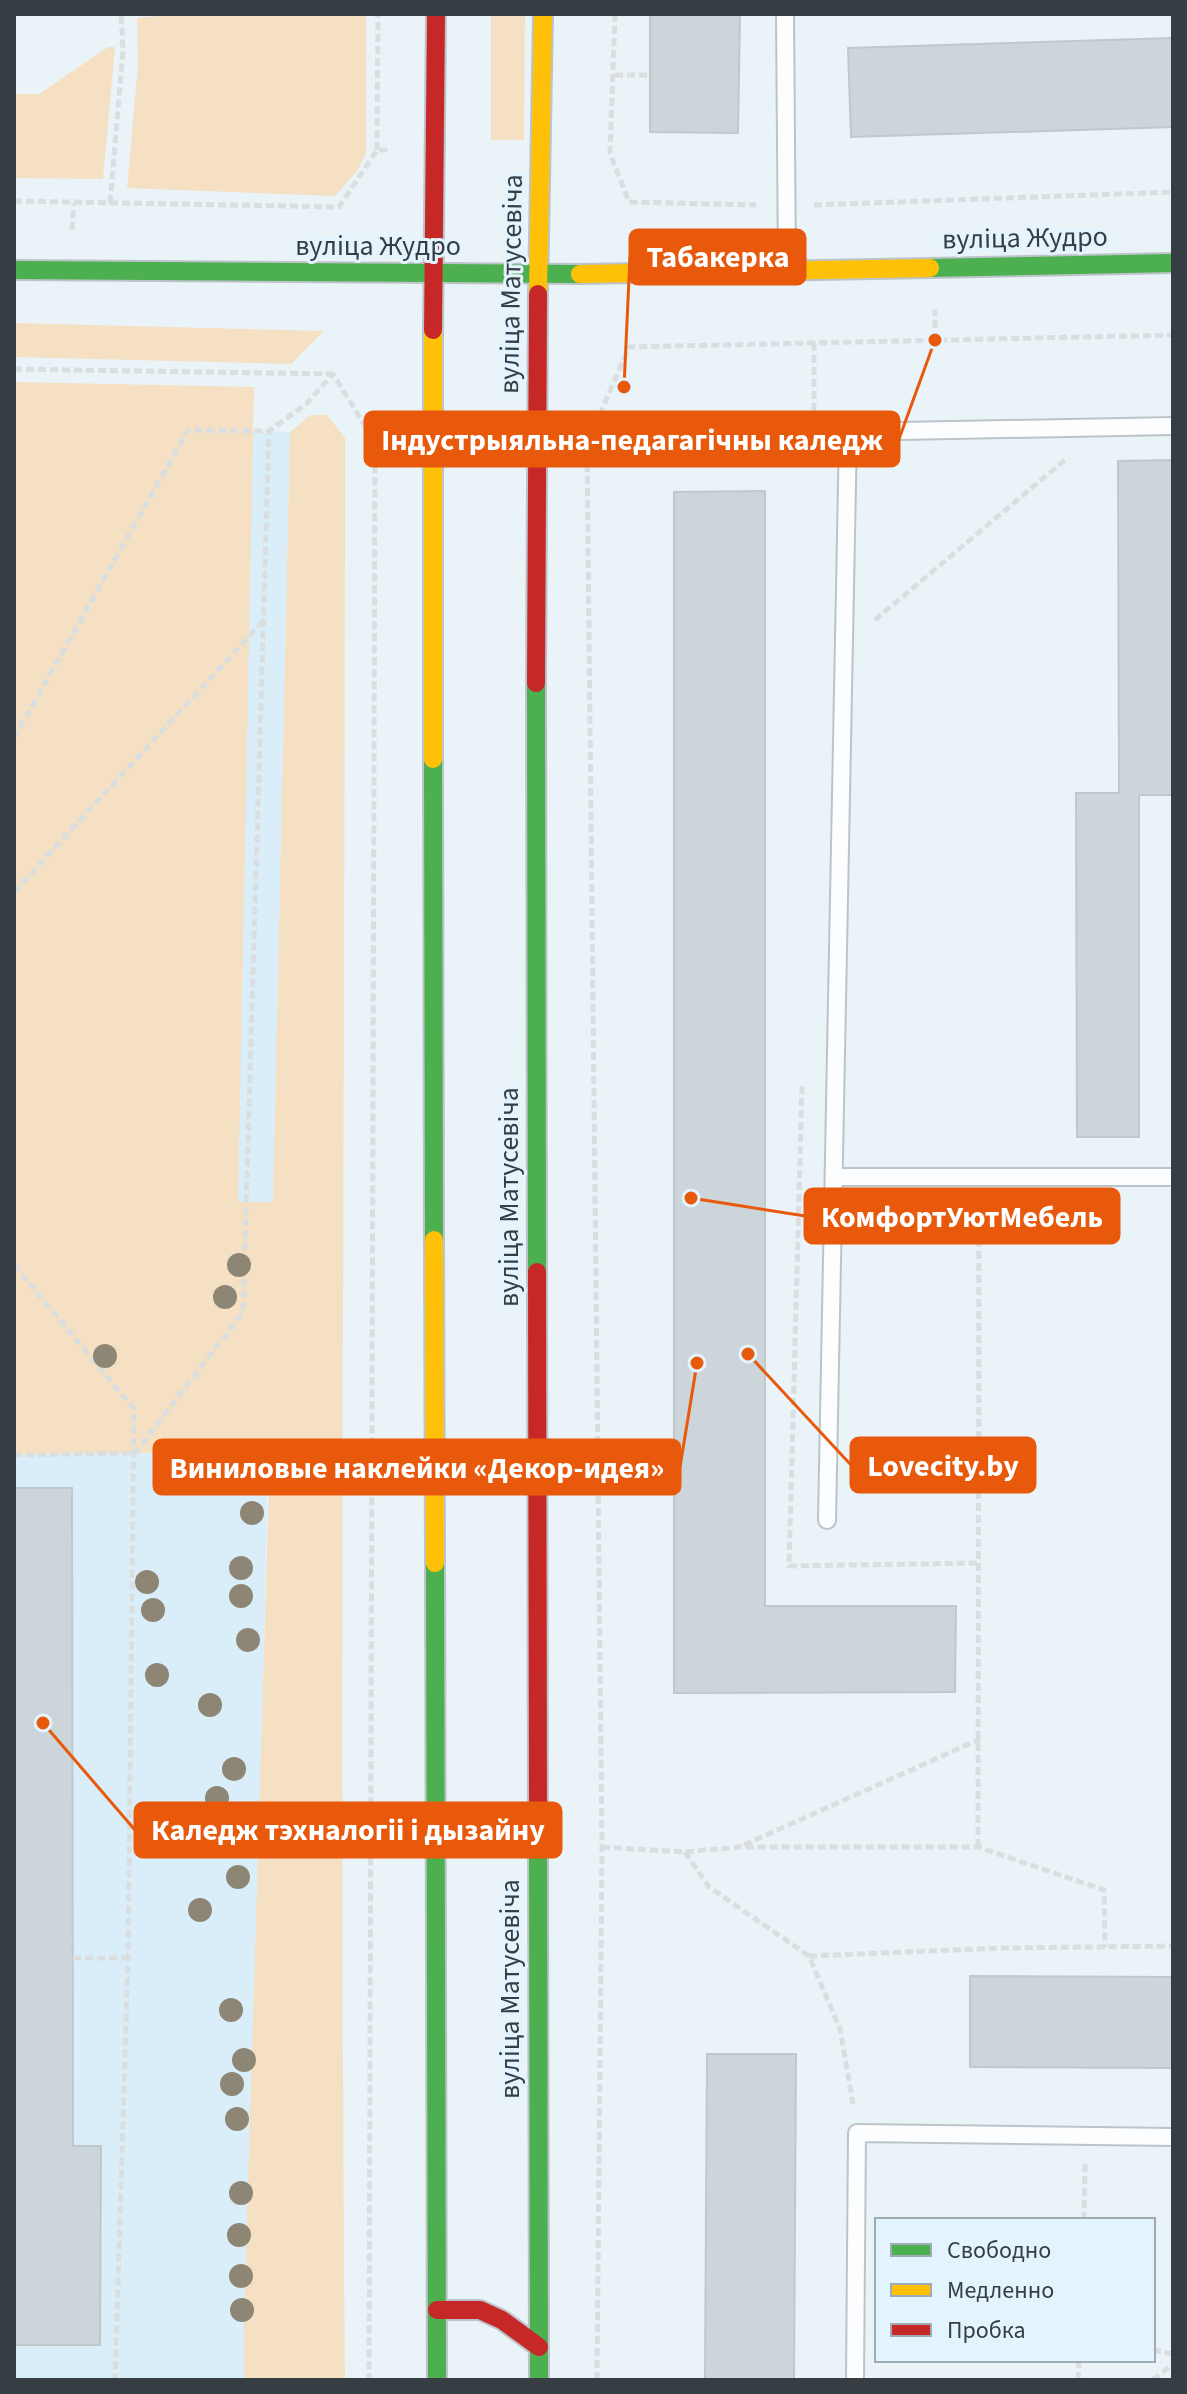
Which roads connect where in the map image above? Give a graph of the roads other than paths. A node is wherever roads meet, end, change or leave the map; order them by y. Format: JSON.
{"nodes":[{"id":1,"x":436,"y":14,"type":"edge"},
{"id":2,"x":543,"y":14,"type":"edge"},
{"id":3,"x":785,"y":14,"type":"edge"},
{"id":4,"x":1173,"y":263,"type":"edge"},
{"id":5,"x":14,"y":270,"type":"edge"},
{"id":6,"x":787,"y":271,"type":"junction"},
{"id":7,"x":434,"y":274,"type":"junction"},
{"id":8,"x":537,"y":275,"type":"junction"},
{"id":9,"x":1173,"y":426,"type":"edge"},
{"id":10,"x":834,"y":1177,"type":"junction"},
{"id":11,"x":1173,"y":1177,"type":"edge"},
{"id":12,"x":827,"y":1520,"type":"dead end"},
{"id":13,"x":1173,"y":2137,"type":"edge"},
{"id":14,"x":437,"y":2310,"type":"junction"},
{"id":15,"x":539,"y":2347,"type":"junction"},
{"id":16,"x":437,"y":2380,"type":"edge"},
{"id":17,"x":539,"y":2380,"type":"edge"},
{"id":18,"x":855,"y":2380,"type":"edge"}],
"edges":[{"from":1,"to":7,"type":"main road"},
{"from":2,"to":8,"type":"main road","name":"вуліца Матусевіча"},
{"from":3,"to":6,"type":"lane"},
{"from":4,"to":6,"type":"main road","name":"вуліца Жудро"},
{"from":5,"to":7,"type":"main road","name":"вуліца Жудро"},
{"from":6,"to":8,"type":"main road","name":"вуліца Жудро"},
{"from":7,"to":8,"type":"main road","name":"вуліца Жудро"},
{"from":7,"to":14,"type":"main road"},
{"from":8,"to":15,"type":"main road","name":"вуліца Матусевіча"},
{"from":9,"to":10,"type":"lane"},
{"from":10,"to":11,"type":"lane"},
{"from":10,"to":12,"type":"lane"},
{"from":13,"to":18,"type":"lane"},
{"from":14,"to":15,"type":"main road"},
{"from":14,"to":16,"type":"main road"},
{"from":15,"to":17,"type":"main road","name":"вуліца Матусевіча"}]}
